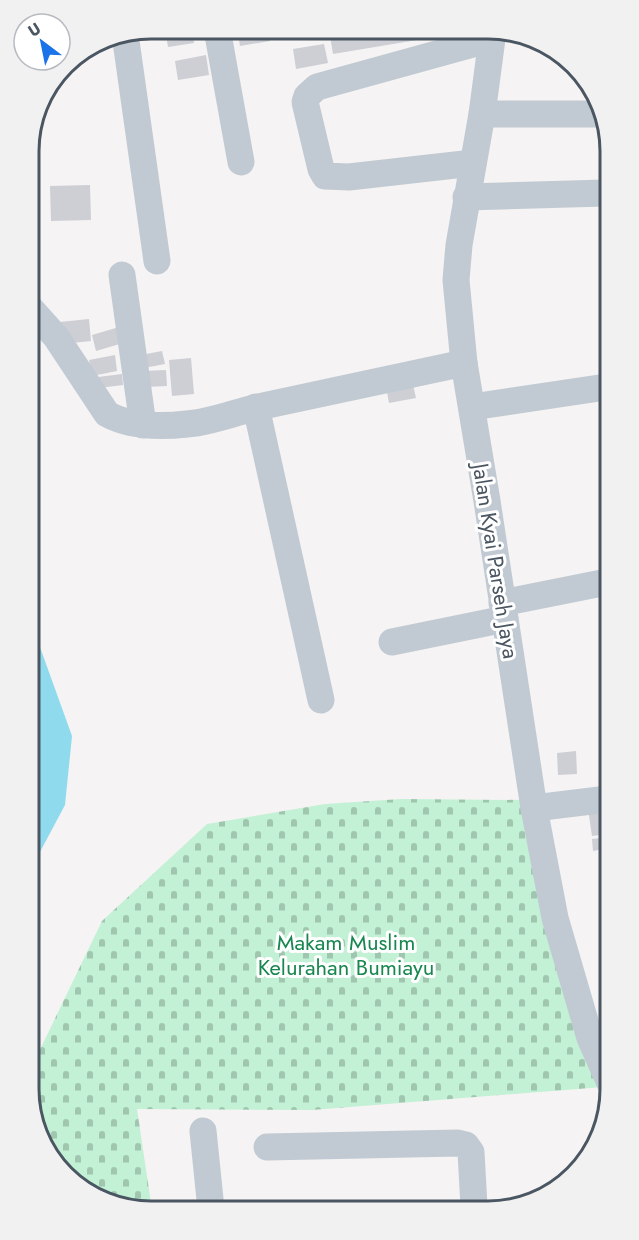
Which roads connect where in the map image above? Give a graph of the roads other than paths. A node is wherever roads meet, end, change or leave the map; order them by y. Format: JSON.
{"nodes":[{"id":1,"x":219,"y":39,"type":"edge"},
{"id":2,"x":478,"y":39,"type":"edge"},
{"id":3,"x":491,"y":39,"type":"edge"},
{"id":4,"x":126,"y":42,"type":"edge"},
{"id":5,"x":482,"y":114,"type":"junction"},
{"id":6,"x":594,"y":114,"type":"edge"},
{"id":7,"x":241,"y":162,"type":"dead end"},
{"id":8,"x":473,"y":163,"type":"junction"},
{"id":9,"x":600,"y":193,"type":"edge"},
{"id":10,"x":466,"y":197,"type":"junction"},
{"id":11,"x":157,"y":261,"type":"dead end"},
{"id":12,"x":122,"y":275,"type":"dead end"},
{"id":13,"x":39,"y":318,"type":"edge"},
{"id":14,"x":464,"y":363,"type":"junction"},
{"id":15,"x":600,"y":388,"type":"edge"},
{"id":16,"x":255,"y":407,"type":"junction"},
{"id":17,"x":472,"y":408,"type":"junction"},
{"id":18,"x":143,"y":425,"type":"junction"},
{"id":19,"x":600,"y":584,"type":"edge"},
{"id":20,"x":504,"y":611,"type":"junction"},
{"id":21,"x":392,"y":642,"type":"dead end"},
{"id":22,"x":321,"y":700,"type":"dead end"},
{"id":23,"x":600,"y":800,"type":"edge"},
{"id":24,"x":534,"y":808,"type":"junction"},
{"id":25,"x":600,"y":1060,"type":"edge"},
{"id":26,"x":203,"y":1131,"type":"dead end"},
{"id":27,"x":267,"y":1147,"type":"dead end"},
{"id":28,"x":210,"y":1201,"type":"edge"},
{"id":29,"x":474,"y":1201,"type":"edge"}],
"edges":[{"from":1,"to":7,"type":"street"},
{"from":2,"to":8,"type":"street"},
{"from":3,"to":5,"type":"street","name":"Jalan Kyai Parseh Jaya"},
{"from":4,"to":11,"type":"street"},
{"from":5,"to":6,"type":"street"},
{"from":5,"to":8,"type":"street","name":"Jalan Kyai Parseh Jaya"},
{"from":8,"to":10,"type":"street","name":"Jalan Kyai Parseh Jaya"},
{"from":9,"to":10,"type":"street"},
{"from":10,"to":14,"type":"street","name":"Jalan Kyai Parseh Jaya"},
{"from":12,"to":18,"type":"street"},
{"from":13,"to":18,"type":"street"},
{"from":14,"to":16,"type":"street"},
{"from":14,"to":17,"type":"street","name":"Jalan Kyai Parseh Jaya"},
{"from":15,"to":17,"type":"street"},
{"from":16,"to":18,"type":"street"},
{"from":16,"to":22,"type":"street"},
{"from":17,"to":20,"type":"street","name":"Jalan Kyai Parseh Jaya"},
{"from":19,"to":20,"type":"street"},
{"from":20,"to":21,"type":"street"},
{"from":20,"to":24,"type":"street","name":"Jalan Kyai Parseh Jaya"},
{"from":23,"to":24,"type":"street"},
{"from":24,"to":25,"type":"street","name":"Jalan Kyai Parseh Jaya"},
{"from":26,"to":28,"type":"street"},
{"from":27,"to":29,"type":"street"}]}
